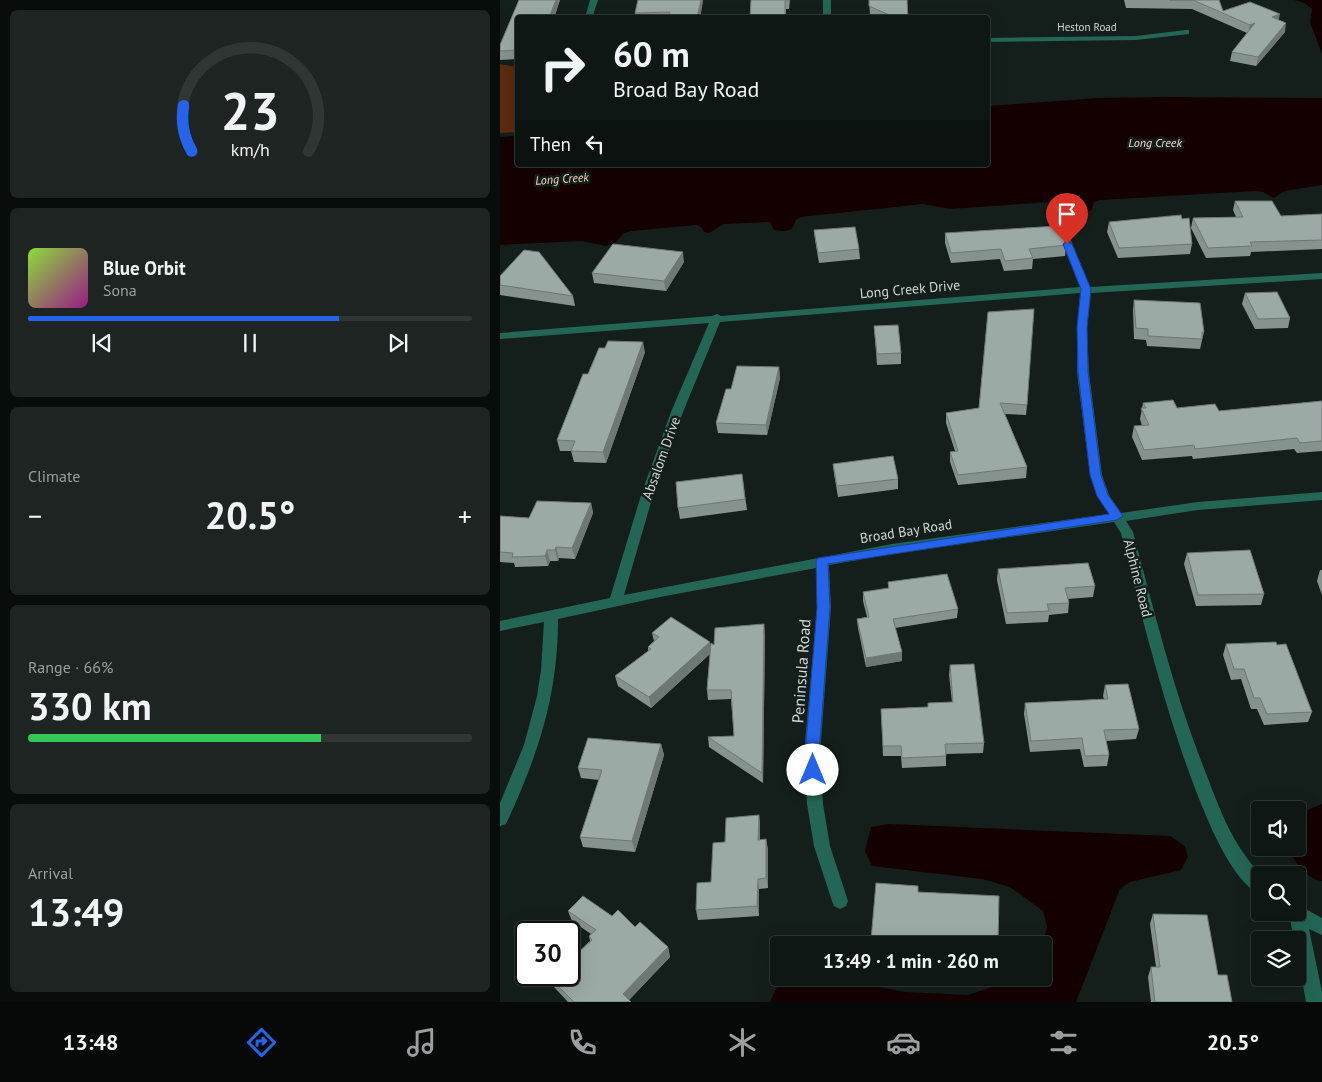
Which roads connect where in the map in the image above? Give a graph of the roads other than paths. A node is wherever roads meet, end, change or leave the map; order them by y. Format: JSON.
{"nodes":[{"id":1,"x":594,"y":0,"type":"edge"},
{"id":2,"x":827,"y":0,"type":"edge"},
{"id":3,"x":589,"y":15,"type":"edge"},
{"id":4,"x":828,"y":15,"type":"edge"},
{"id":5,"x":1186,"y":32,"type":"dead end"},
{"id":6,"x":990,"y":40,"type":"edge"},
{"id":7,"x":1061,"y":228,"type":"edge"},
{"id":8,"x":1322,"y":276,"type":"edge"},
{"id":9,"x":1086,"y":289,"type":"junction"},
{"id":10,"x":717,"y":317,"type":"junction"},
{"id":11,"x":500,"y":336,"type":"edge"},
{"id":12,"x":1322,"y":496,"type":"edge"},
{"id":13,"x":1117,"y":516,"type":"junction"},
{"id":14,"x":822,"y":561,"type":"junction"},
{"id":15,"x":615,"y":602,"type":"junction"},
{"id":16,"x":551,"y":616,"type":"junction"},
{"id":17,"x":500,"y":626,"type":"edge"},
{"id":18,"x":500,"y":819,"type":"edge"},
{"id":19,"x":1251,"y":876,"type":"edge"},
{"id":20,"x":840,"y":901,"type":"dead end"},
{"id":21,"x":1306,"y":919,"type":"edge"},
{"id":22,"x":1298,"y":921,"type":"edge"},
{"id":23,"x":1322,"y":927,"type":"edge"},
{"id":24,"x":1315,"y":1002,"type":"edge"}],
"edges":[{"from":1,"to":3,"type":"street"},
{"from":2,"to":4,"type":"street"},
{"from":5,"to":6,"type":"street","name":"Heston Road"},
{"from":7,"to":9,"type":"street","name":"Alphine Road"},
{"from":8,"to":9,"type":"street","name":"Long Creek Drive"},
{"from":9,"to":10,"type":"street","name":"Long Creek Drive"},
{"from":9,"to":13,"type":"street","name":"Alphine Road"},
{"from":10,"to":11,"type":"street","name":"Long Creek Drive"},
{"from":10,"to":15,"type":"street","name":"Absalom Drive"},
{"from":12,"to":13,"type":"street","name":"Broad Bay Road"},
{"from":13,"to":14,"type":"street","name":"Broad Bay Road"},
{"from":13,"to":19,"type":"street","name":"Alphine Road"},
{"from":14,"to":15,"type":"street","name":"Broad Bay Road"},
{"from":14,"to":20,"type":"street","name":"Peninsula Road"},
{"from":15,"to":16,"type":"street","name":"Broad Bay Road"},
{"from":16,"to":17,"type":"street","name":"Broad Bay Road"},
{"from":16,"to":18,"type":"street"},
{"from":21,"to":23,"type":"street"},
{"from":22,"to":24,"type":"street"}]}
